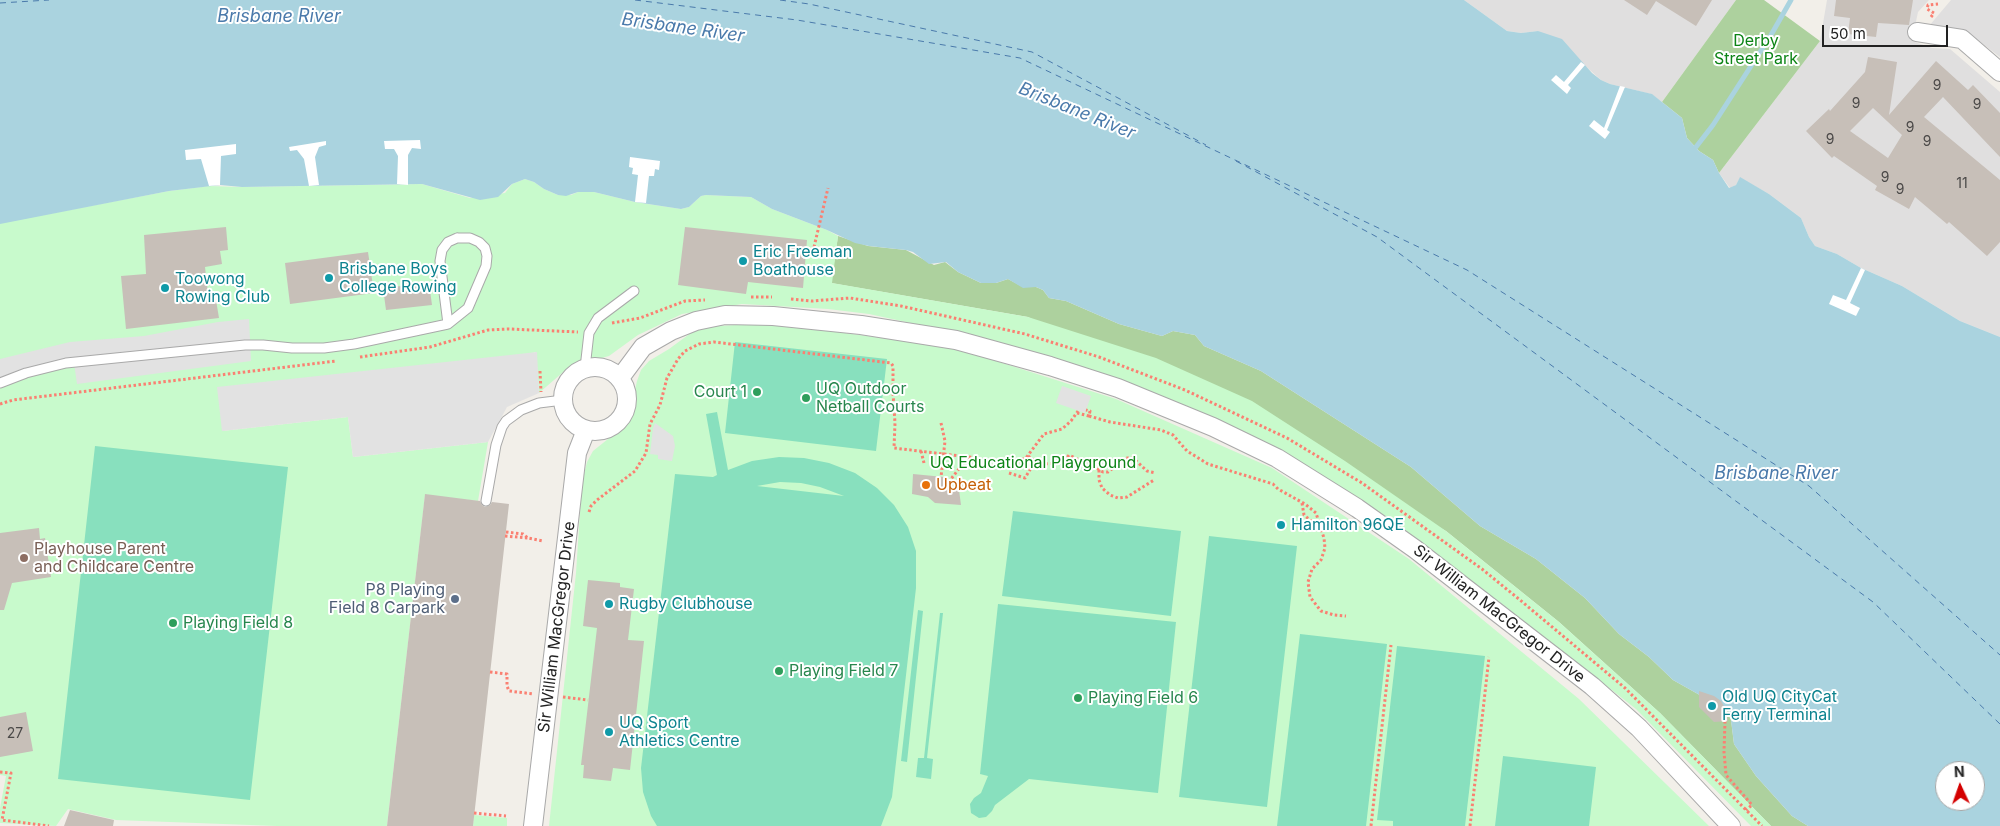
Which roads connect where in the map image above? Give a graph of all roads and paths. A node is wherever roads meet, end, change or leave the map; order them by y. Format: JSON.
{"nodes":[{"id":1,"x":1917,"y":32,"type":"dead end"},
{"id":2,"x":2000,"y":72,"type":"edge"},
{"id":3,"x":828,"y":188,"type":"dead end"},
{"id":4,"x":814,"y":247,"type":"dead end"},
{"id":5,"x":634,"y":291,"type":"dead end"},
{"id":6,"x":448,"y":324,"type":"junction"},
{"id":7,"x":589,"y":334,"type":"junction"},
{"id":8,"x":355,"y":358,"type":"dead end"},
{"id":9,"x":345,"y":360,"type":"dead end"},
{"id":10,"x":585,"y":368,"type":"junction"},
{"id":11,"x":540,"y":370,"type":"dead end"},
{"id":12,"x":620,"y":378,"type":"junction"},
{"id":13,"x":0,"y":383,"type":"edge"},
{"id":14,"x":541,"y":393,"type":"dead end"},
{"id":15,"x":563,"y":400,"type":"junction"},
{"id":16,"x":0,"y":404,"type":"edge"},
{"id":17,"x":1086,"y":410,"type":"dead end"},
{"id":18,"x":1089,"y":416,"type":"junction"},
{"id":19,"x":941,"y":423,"type":"dead end"},
{"id":20,"x":586,"y":430,"type":"junction"},
{"id":21,"x":922,"y":451,"type":"junction"},
{"id":22,"x":944,"y":454,"type":"junction"},
{"id":23,"x":1028,"y":456,"type":"junction"},
{"id":24,"x":969,"y":457,"type":"junction"},
{"id":25,"x":924,"y":463,"type":"dead end"},
{"id":26,"x":1098,"y":470,"type":"junction"},
{"id":27,"x":1009,"y":473,"type":"dead end"},
{"id":28,"x":1156,"y":473,"type":"dead end"},
{"id":29,"x":941,"y":477,"type":"dead end"},
{"id":30,"x":1154,"y":480,"type":"dead end"},
{"id":31,"x":945,"y":485,"type":"dead end"},
{"id":32,"x":950,"y":487,"type":"junction"},
{"id":33,"x":978,"y":491,"type":"dead end"},
{"id":34,"x":486,"y":501,"type":"dead end"},
{"id":35,"x":1302,"y":502,"type":"junction"},
{"id":36,"x":587,"y":520,"type":"dead end"},
{"id":37,"x":1321,"y":529,"type":"junction"},
{"id":38,"x":505,"y":534,"type":"dead end"},
{"id":39,"x":543,"y":541,"type":"dead end"},
{"id":40,"x":1346,"y":616,"type":"dead end"},
{"id":41,"x":1391,"y":645,"type":"dead end"},
{"id":42,"x":1490,"y":657,"type":"dead end"},
{"id":43,"x":490,"y":672,"type":"dead end"},
{"id":44,"x":531,"y":693,"type":"dead end"},
{"id":45,"x":559,"y":696,"type":"dead end"},
{"id":46,"x":588,"y":700,"type":"dead end"},
{"id":47,"x":1725,"y":721,"type":"dead end"},
{"id":48,"x":0,"y":772,"type":"edge"},
{"id":49,"x":1729,"y":791,"type":"dead end"},
{"id":50,"x":1747,"y":810,"type":"junction"},
{"id":51,"x":474,"y":812,"type":"dead end"},
{"id":52,"x":506,"y":816,"type":"dead end"},
{"id":53,"x":1736,"y":821,"type":"edge"},
{"id":54,"x":49,"y":826,"type":"edge"},
{"id":55,"x":533,"y":826,"type":"edge"},
{"id":56,"x":1371,"y":826,"type":"edge"},
{"id":57,"x":1470,"y":826,"type":"edge"},
{"id":58,"x":1762,"y":826,"type":"edge"}],
"edges":[{"from":1,"to":2,"type":"street"},
{"from":3,"to":4,"type":"path"},
{"from":5,"to":7,"type":"lane"},
{"from":6,"to":6,"type":"lane"},
{"from":6,"to":13,"type":"lane"},
{"from":7,"to":8,"type":"path"},
{"from":7,"to":10,"type":"lane"},
{"from":9,"to":16,"type":"path"},
{"from":10,"to":12,"type":"street"},
{"from":10,"to":15,"type":"street"},
{"from":11,"to":14,"type":"path"},
{"from":12,"to":20,"type":"street"},
{"from":12,"to":53,"type":"street","name":"Sir William MacGregor Drive"},
{"from":15,"to":20,"type":"street"},
{"from":15,"to":34,"type":"lane"},
{"from":17,"to":18,"type":"path"},
{"from":18,"to":23,"type":"path"},
{"from":18,"to":35,"type":"path"},
{"from":19,"to":22,"type":"path"},
{"from":20,"to":55,"type":"street","name":"Sir William MacGregor Drive"},
{"from":21,"to":22,"type":"path"},
{"from":21,"to":25,"type":"path"},
{"from":21,"to":36,"type":"path"},
{"from":22,"to":24,"type":"path"},
{"from":22,"to":29,"type":"path"},
{"from":23,"to":24,"type":"path"},
{"from":23,"to":26,"type":"path"},
{"from":23,"to":27,"type":"path"},
{"from":24,"to":32,"type":"path"},
{"from":26,"to":28,"type":"path"},
{"from":26,"to":30,"type":"path"},
{"from":31,"to":32,"type":"path"},
{"from":32,"to":33,"type":"path"},
{"from":35,"to":37,"type":"path"},
{"from":35,"to":37,"type":"path"},
{"from":37,"to":40,"type":"path"},
{"from":38,"to":39,"type":"path"},
{"from":41,"to":56,"type":"path"},
{"from":42,"to":57,"type":"path"},
{"from":43,"to":44,"type":"path"},
{"from":45,"to":46,"type":"path"},
{"from":47,"to":50,"type":"path"},
{"from":48,"to":54,"type":"path"},
{"from":49,"to":50,"type":"path"},
{"from":50,"to":53,"type":"path"},
{"from":50,"to":58,"type":"path"},
{"from":51,"to":52,"type":"path"}]}
